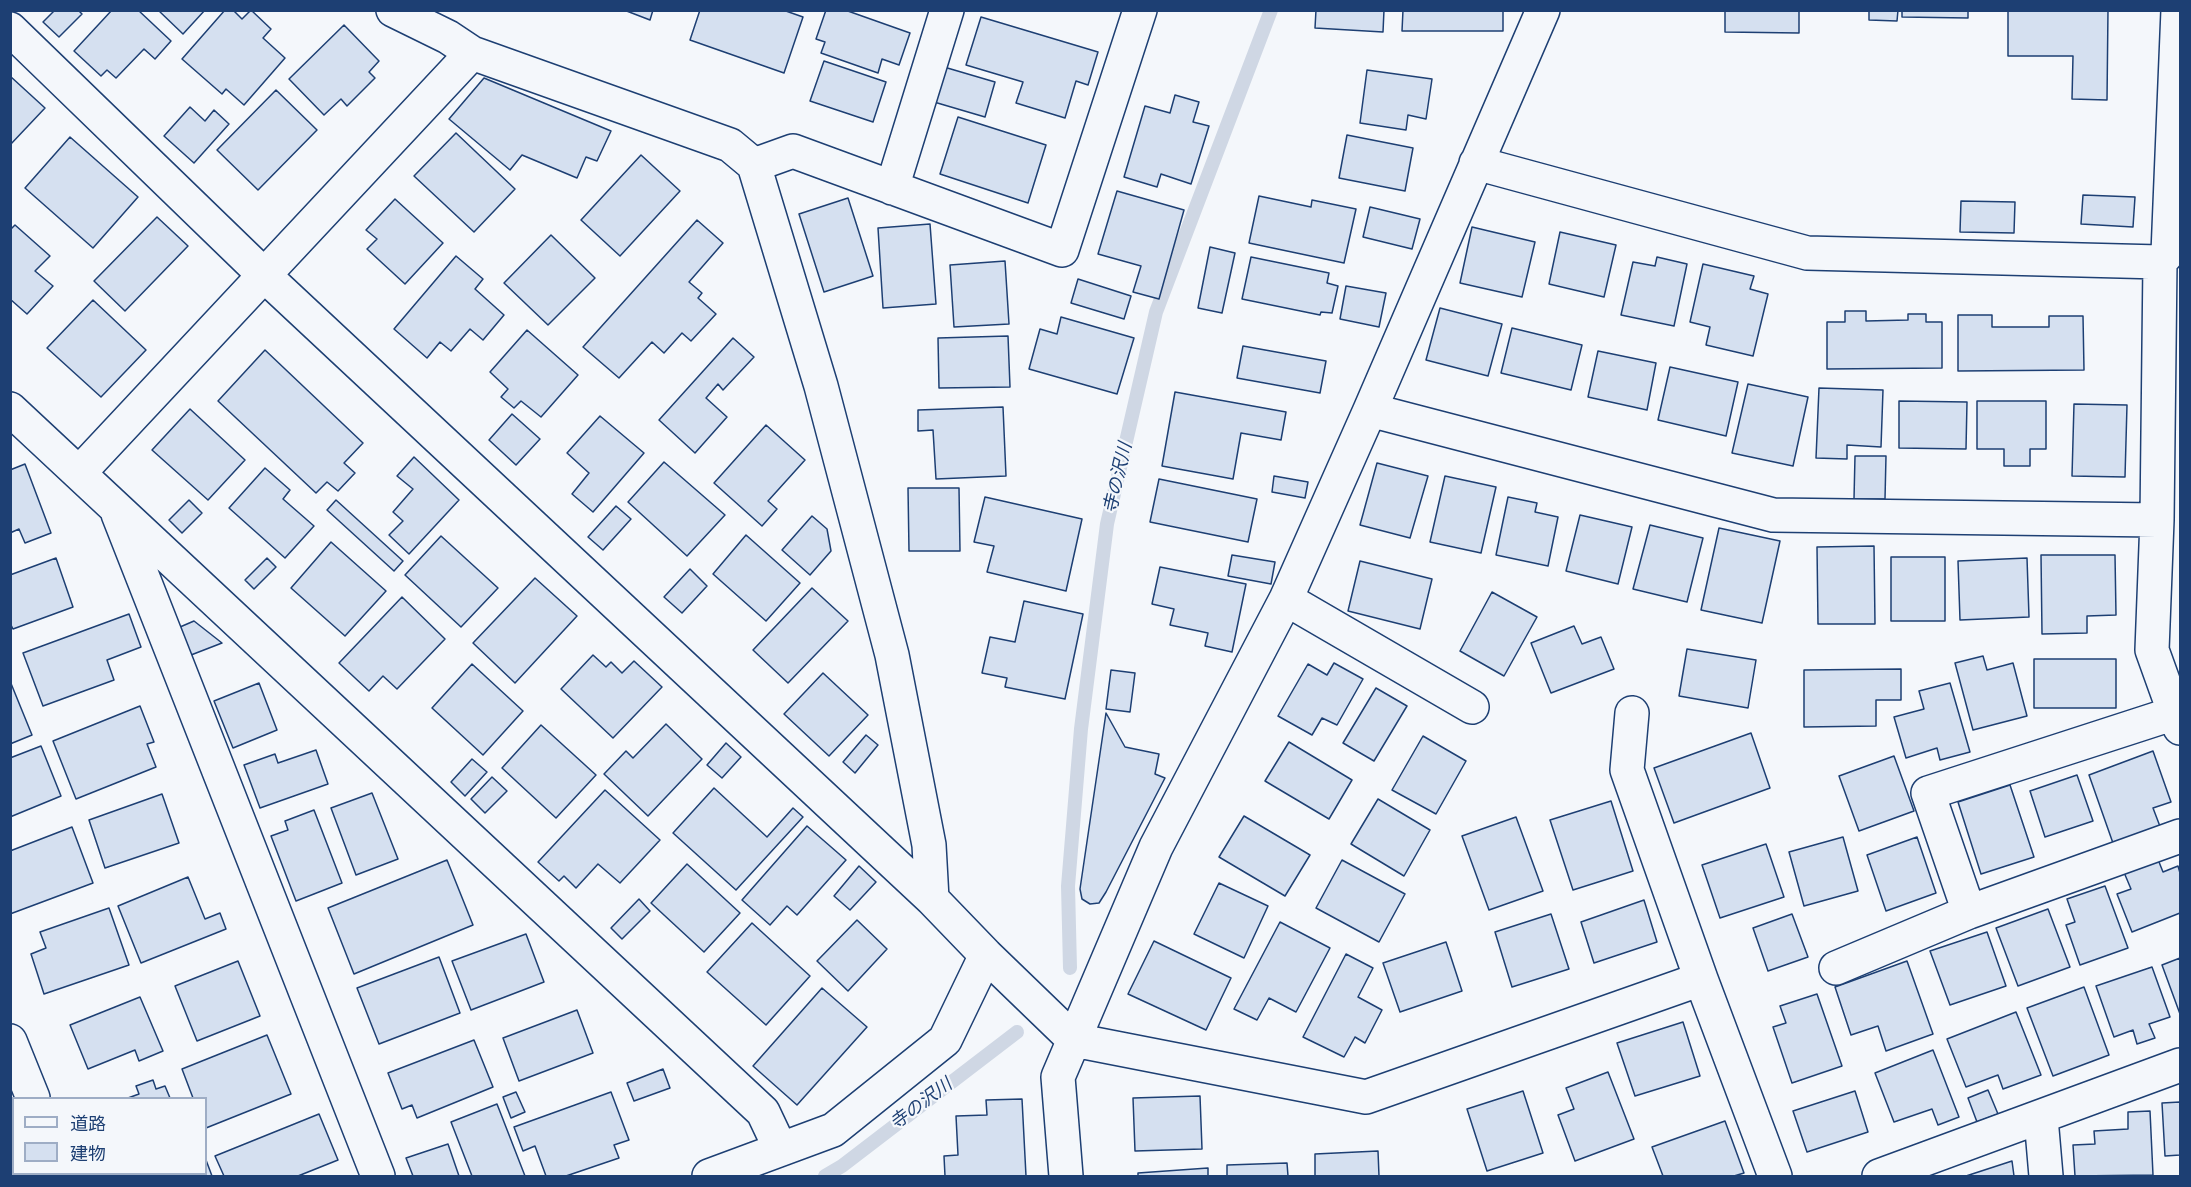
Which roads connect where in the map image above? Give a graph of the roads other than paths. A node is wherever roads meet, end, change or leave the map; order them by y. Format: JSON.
{"nodes":[{"id":1,"x":393,"y":10,"type":"edge"},
{"id":2,"x":947,"y":10,"type":"edge"},
{"id":3,"x":1140,"y":10,"type":"edge"},
{"id":4,"x":1543,"y":10,"type":"edge"},
{"id":5,"x":2178,"y":10,"type":"edge"},
{"id":6,"x":10,"y":29,"type":"edge"},
{"id":7,"x":472,"y":53,"type":"junction"},
{"id":8,"x":1476,"y":163,"type":"junction"},
{"id":9,"x":754,"y":165,"type":"junction"},
{"id":10,"x":892,"y":188,"type":"junction"},
{"id":11,"x":2170,"y":256,"type":"edge"},
{"id":12,"x":265,"y":276,"type":"junction"},
{"id":13,"x":10,"y":409,"type":"edge"},
{"id":14,"x":1370,"y":410,"type":"junction"},
{"id":15,"x":79,"y":472,"type":"junction"},
{"id":16,"x":2165,"y":505,"type":"edge"},
{"id":17,"x":115,"y":506,"type":"junction"},
{"id":18,"x":1286,"y":599,"type":"junction"},
{"id":19,"x":1472,"y":707,"type":"dead end"},
{"id":20,"x":1632,"y":713,"type":"dead end"},
{"id":21,"x":2178,"y":721,"type":"edge"},
{"id":22,"x":2181,"y":836,"type":"edge"},
{"id":23,"x":932,"y":899,"type":"junction"},
{"id":24,"x":1969,"y":912,"type":"junction"},
{"id":25,"x":986,"y":955,"type":"junction"},
{"id":26,"x":1836,"y":968,"type":"dead end"},
{"id":27,"x":1701,"y":979,"type":"junction"},
{"id":28,"x":1074,"y":1040,"type":"junction"},
{"id":29,"x":10,"y":1041,"type":"edge"},
{"id":30,"x":2181,"y":1065,"type":"edge"},
{"id":31,"x":33,"y":1097,"type":"edge"},
{"id":32,"x":2041,"y":1118,"type":"junction"},
{"id":33,"x":780,"y":1148,"type":"junction"},
{"id":34,"x":378,"y":1176,"type":"edge"},
{"id":35,"x":709,"y":1176,"type":"edge"},
{"id":36,"x":1066,"y":1176,"type":"edge"},
{"id":37,"x":1775,"y":1176,"type":"edge"},
{"id":38,"x":1879,"y":1176,"type":"edge"},
{"id":39,"x":2046,"y":1176,"type":"edge"}],
"edges":[{"from":1,"to":7,"type":"street"},
{"from":2,"to":10,"type":"street"},
{"from":3,"to":10,"type":"street"},
{"from":4,"to":8,"type":"street"},
{"from":5,"to":11,"type":"street"},
{"from":6,"to":12,"type":"street"},
{"from":7,"to":9,"type":"street"},
{"from":7,"to":12,"type":"street"},
{"from":8,"to":11,"type":"street"},
{"from":8,"to":14,"type":"street"},
{"from":9,"to":10,"type":"street"},
{"from":9,"to":23,"type":"street"},
{"from":11,"to":16,"type":"street"},
{"from":12,"to":15,"type":"street"},
{"from":12,"to":23,"type":"street"},
{"from":13,"to":15,"type":"street"},
{"from":14,"to":16,"type":"street"},
{"from":14,"to":18,"type":"street"},
{"from":15,"to":17,"type":"street"},
{"from":16,"to":21,"type":"street"},
{"from":17,"to":33,"type":"street"},
{"from":17,"to":34,"type":"street"},
{"from":18,"to":19,"type":"street"},
{"from":18,"to":28,"type":"street"},
{"from":20,"to":27,"type":"street"},
{"from":21,"to":24,"type":"street"},
{"from":22,"to":24,"type":"street"},
{"from":23,"to":25,"type":"street"},
{"from":24,"to":26,"type":"street"},
{"from":25,"to":28,"type":"street"},
{"from":25,"to":33,"type":"street"},
{"from":27,"to":28,"type":"street"},
{"from":27,"to":37,"type":"street"},
{"from":28,"to":36,"type":"street"},
{"from":29,"to":31,"type":"street"},
{"from":30,"to":32,"type":"street"},
{"from":32,"to":38,"type":"street"},
{"from":32,"to":39,"type":"street"},
{"from":33,"to":35,"type":"street"}]}
